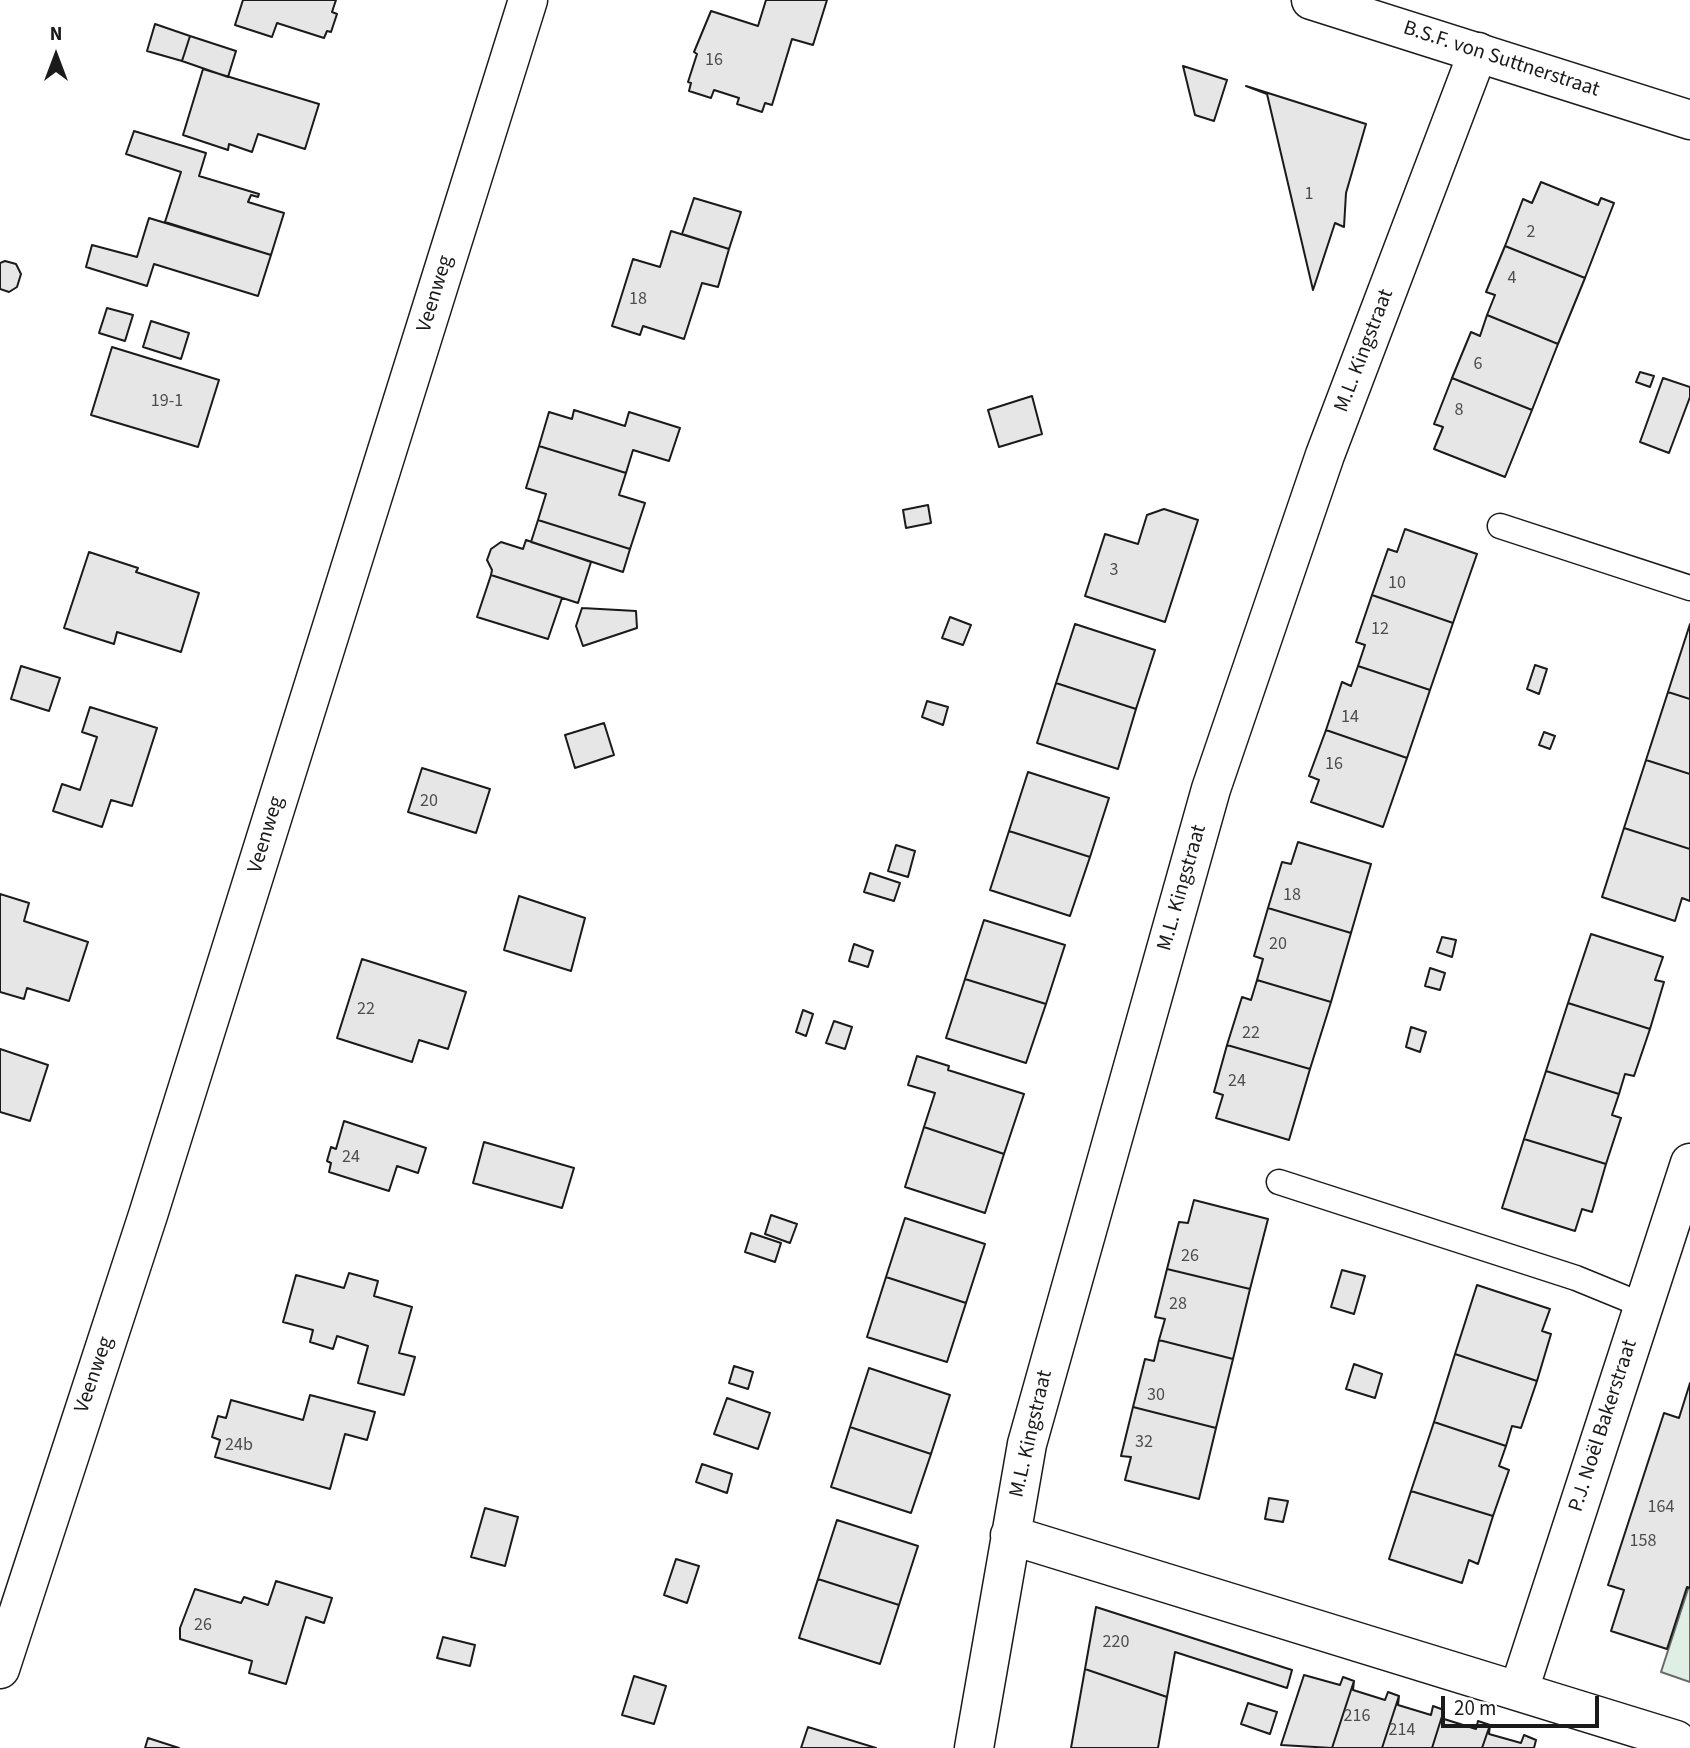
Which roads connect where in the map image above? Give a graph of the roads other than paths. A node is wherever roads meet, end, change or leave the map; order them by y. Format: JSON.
{"nodes":[{"id":1,"x":528,"y":0,"type":"edge"},
{"id":2,"x":1311,"y":0,"type":"edge"},
{"id":3,"x":1478,"y":52,"type":"junction"},
{"id":4,"x":1690,"y":120,"type":"edge"},
{"id":5,"x":1500,"y":526,"type":"dead end"},
{"id":6,"x":1690,"y":588,"type":"edge"},
{"id":7,"x":1690,"y":1163,"type":"edge"},
{"id":8,"x":1279,"y":1182,"type":"dead end"},
{"id":9,"x":1642,"y":1305,"type":"junction"},
{"id":10,"x":1010,"y":1535,"type":"junction"},
{"id":11,"x":0,"y":1669,"type":"edge"},
{"id":12,"x":1519,"y":1690,"type":"junction"},
{"id":13,"x":1676,"y":1740,"type":"dead end"},
{"id":14,"x":974,"y":1748,"type":"edge"}],
"edges":[{"from":1,"to":11,"type":"street","name":"Veenweg"},
{"from":2,"to":3,"type":"street","name":"B.S.F. von Suttnerstraat"},
{"from":3,"to":4,"type":"street","name":"B.S.F. von Suttnerstraat"},
{"from":3,"to":10,"type":"street","name":"M.L. Kingstraat"},
{"from":5,"to":6,"type":"lane"},
{"from":7,"to":9,"type":"street","name":"P.J. Noël Bakerstraat"},
{"from":8,"to":9,"type":"lane"},
{"from":9,"to":12,"type":"street","name":"P.J. Noël Bakerstraat"},
{"from":10,"to":12,"type":"street"},
{"from":10,"to":14,"type":"street","name":"M.L. Kingstraat"},
{"from":12,"to":13,"type":"street"}]}
